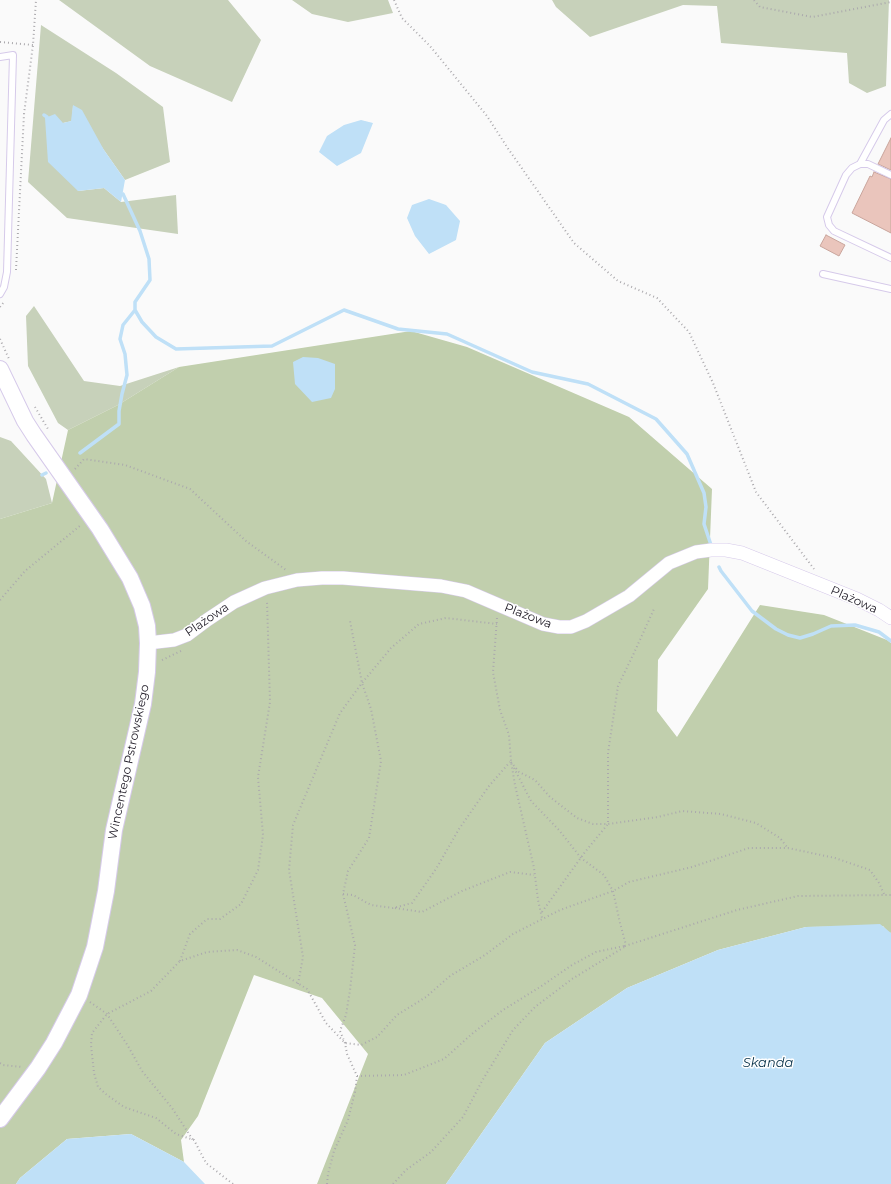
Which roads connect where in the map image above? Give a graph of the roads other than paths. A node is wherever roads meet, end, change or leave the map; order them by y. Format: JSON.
{"nodes":[{"id":1,"x":0,"y":57,"type":"edge"},
{"id":2,"x":891,"y":114,"type":"edge"},
{"id":3,"x":860,"y":164,"type":"junction"},
{"id":4,"x":891,"y":175,"type":"edge"},
{"id":5,"x":891,"y":258,"type":"edge"},
{"id":6,"x":823,"y":274,"type":"dead end"},
{"id":7,"x":891,"y":289,"type":"edge"},
{"id":8,"x":0,"y":294,"type":"edge"},
{"id":9,"x":5,"y":365,"type":"edge"},
{"id":10,"x":891,"y":618,"type":"edge"},
{"id":11,"x":148,"y":643,"type":"junction"},
{"id":12,"x":0,"y":1119,"type":"edge"}],
"edges":[{"from":1,"to":8,"type":"lane"},
{"from":2,"to":3,"type":"lane"},
{"from":3,"to":4,"type":"lane"},
{"from":3,"to":5,"type":"lane"},
{"from":6,"to":7,"type":"lane"},
{"from":9,"to":11,"type":"street","name":"Wincentego Pstrowskiego"},
{"from":10,"to":11,"type":"street","name":"Plażowa"},
{"from":11,"to":12,"type":"street","name":"Wincentego Pstrowskiego"}]}
